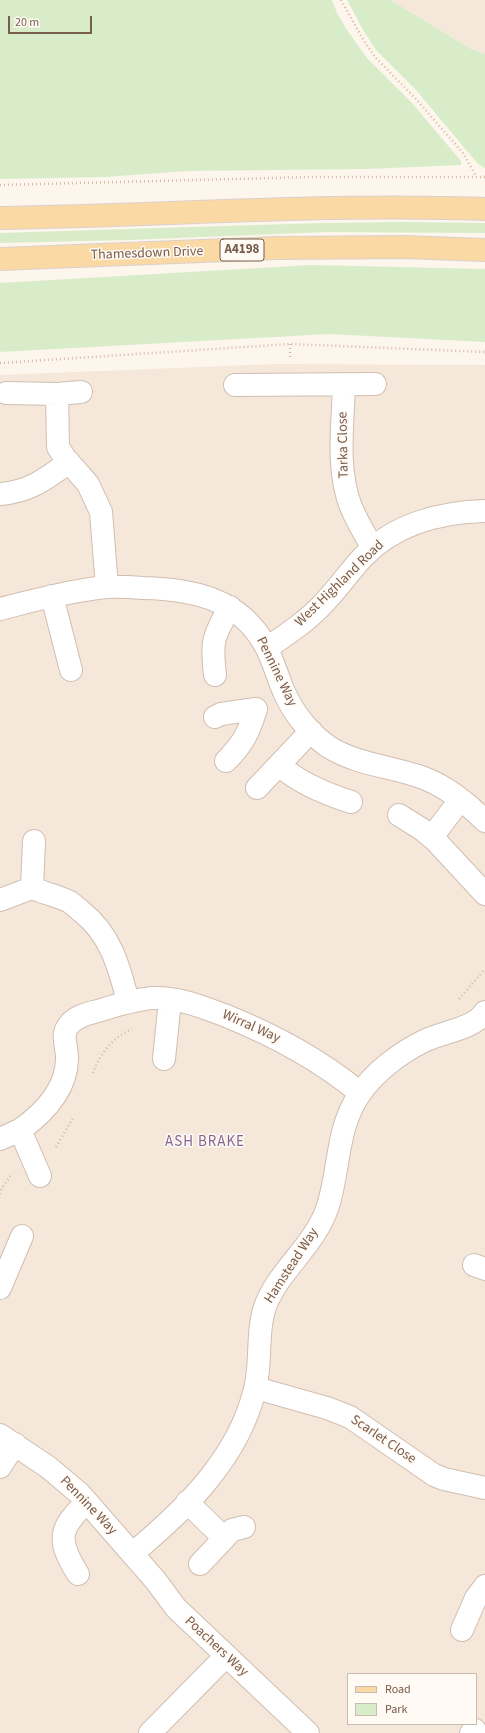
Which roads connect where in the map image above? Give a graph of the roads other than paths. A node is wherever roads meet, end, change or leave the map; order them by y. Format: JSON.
{"nodes":[{"id":1,"x":485,"y":209,"type":"edge"},
{"id":2,"x":0,"y":218,"type":"edge"},
{"id":3,"x":485,"y":250,"type":"edge"},
{"id":4,"x":0,"y":259,"type":"edge"},
{"id":5,"x":344,"y":384,"type":"junction"},
{"id":6,"x":375,"y":384,"type":"dead end"},
{"id":7,"x":235,"y":385,"type":"dead end"},
{"id":8,"x":81,"y":392,"type":"dead end"},
{"id":9,"x":6,"y":393,"type":"dead end"},
{"id":10,"x":57,"y":394,"type":"junction"},
{"id":11,"x":69,"y":462,"type":"junction"},
{"id":12,"x":0,"y":494,"type":"edge"},
{"id":13,"x":485,"y":511,"type":"edge"},
{"id":14,"x":373,"y":548,"type":"junction"},
{"id":15,"x":108,"y":587,"type":"junction"},
{"id":16,"x":52,"y":596,"type":"junction"},
{"id":17,"x":230,"y":607,"type":"junction"},
{"id":18,"x":0,"y":609,"type":"edge"},
{"id":19,"x":267,"y":648,"type":"junction"},
{"id":20,"x":71,"y":670,"type":"dead end"},
{"id":21,"x":216,"y":675,"type":"dead end"},
{"id":22,"x":283,"y":690,"type":"junction"},
{"id":23,"x":256,"y":709,"type":"junction"},
{"id":24,"x":215,"y":717,"type":"dead end"},
{"id":25,"x":311,"y":732,"type":"junction"},
{"id":26,"x":226,"y":760,"type":"dead end"},
{"id":27,"x":279,"y":765,"type":"junction"},
{"id":28,"x":256,"y":788,"type":"dead end"},
{"id":29,"x":460,"y":800,"type":"junction"},
{"id":30,"x":351,"y":802,"type":"dead end"},
{"id":31,"x":399,"y":815,"type":"dead end"},
{"id":32,"x":485,"y":821,"type":"edge"},
{"id":33,"x":432,"y":837,"type":"junction"},
{"id":34,"x":34,"y":841,"type":"dead end"},
{"id":35,"x":32,"y":888,"type":"junction"},
{"id":36,"x":485,"y":894,"type":"edge"},
{"id":37,"x":0,"y":900,"type":"edge"},
{"id":38,"x":170,"y":1000,"type":"junction"},
{"id":39,"x":128,"y":1001,"type":"junction"},
{"id":40,"x":484,"y":1017,"type":"edge"},
{"id":41,"x":164,"y":1058,"type":"dead end"},
{"id":42,"x":360,"y":1093,"type":"junction"},
{"id":43,"x":20,"y":1130,"type":"junction"},
{"id":44,"x":0,"y":1139,"type":"edge"},
{"id":45,"x":36,"y":1169,"type":"road end"},
{"id":46,"x":22,"y":1236,"type":"dead end"},
{"id":47,"x":0,"y":1288,"type":"edge"},
{"id":48,"x":256,"y":1388,"type":"junction"},
{"id":49,"x":8,"y":1440,"type":"edge"},
{"id":50,"x":0,"y":1466,"type":"edge"},
{"id":51,"x":485,"y":1488,"type":"edge"},
{"id":52,"x":87,"y":1502,"type":"junction"},
{"id":53,"x":187,"y":1502,"type":"junction"},
{"id":54,"x":244,"y":1527,"type":"dead end"},
{"id":55,"x":224,"y":1538,"type":"junction"},
{"id":56,"x":133,"y":1553,"type":"junction"},
{"id":57,"x":200,"y":1564,"type":"dead end"},
{"id":58,"x":78,"y":1574,"type":"dead end"},
{"id":59,"x":485,"y":1586,"type":"edge"},
{"id":60,"x":462,"y":1630,"type":"dead end"},
{"id":61,"x":226,"y":1656,"type":"junction"},
{"id":62,"x":150,"y":1733,"type":"edge"},
{"id":63,"x":308,"y":1733,"type":"edge"}],
"edges":[{"from":1,"to":2,"type":"main road"},
{"from":3,"to":4,"type":"main road","name":"Thamesdown Drive","number":"A4198"},
{"from":5,"to":6,"type":"street"},
{"from":5,"to":7,"type":"street"},
{"from":5,"to":14,"type":"street","name":"Tarka Close"},
{"from":8,"to":10,"type":"street"},
{"from":9,"to":10,"type":"street"},
{"from":10,"to":11,"type":"street"},
{"from":11,"to":12,"type":"street"},
{"from":11,"to":15,"type":"street"},
{"from":13,"to":14,"type":"street","name":"West Highland Road"},
{"from":14,"to":19,"type":"street","name":"West Highland Road"},
{"from":15,"to":16,"type":"street","name":"Pennine Way"},
{"from":15,"to":17,"type":"street","name":"Pennine Way"},
{"from":16,"to":18,"type":"street","name":"Pennine Way"},
{"from":16,"to":20,"type":"street"},
{"from":17,"to":19,"type":"street","name":"Pennine Way"},
{"from":17,"to":21,"type":"street"},
{"from":19,"to":22,"type":"street","name":"Pennine Way"},
{"from":22,"to":23,"type":"street"},
{"from":22,"to":25,"type":"street","name":"Pennine Way"},
{"from":23,"to":24,"type":"street"},
{"from":23,"to":26,"type":"street"},
{"from":25,"to":27,"type":"street"},
{"from":25,"to":29,"type":"street","name":"Pennine Way"},
{"from":27,"to":28,"type":"street"},
{"from":27,"to":30,"type":"street"},
{"from":29,"to":32,"type":"street","name":"Pennine Way"},
{"from":29,"to":33,"type":"street"},
{"from":31,"to":33,"type":"street"},
{"from":33,"to":36,"type":"street"},
{"from":34,"to":35,"type":"street"},
{"from":35,"to":37,"type":"street"},
{"from":35,"to":39,"type":"street"},
{"from":38,"to":39,"type":"street","name":"Wirral Way"},
{"from":38,"to":41,"type":"street"},
{"from":38,"to":42,"type":"street","name":"Wirral Way"},
{"from":39,"to":43,"type":"street","name":"Wirral Way"},
{"from":40,"to":42,"type":"street","name":"Hamstead Way"},
{"from":42,"to":48,"type":"street","name":"Hamstead Way"},
{"from":43,"to":44,"type":"street","name":"Wirral Way"},
{"from":43,"to":45,"type":"street"},
{"from":46,"to":47,"type":"street"},
{"from":48,"to":51,"type":"street","name":"Scarlet Close"},
{"from":48,"to":53,"type":"street","name":"Hamstead Way"},
{"from":49,"to":50,"type":"street"},
{"from":49,"to":52,"type":"street","name":"Pennine Way"},
{"from":52,"to":56,"type":"street","name":"Pennine Way"},
{"from":52,"to":58,"type":"street"},
{"from":53,"to":55,"type":"street"},
{"from":53,"to":56,"type":"street","name":"Hamstead Way"},
{"from":54,"to":55,"type":"street"},
{"from":55,"to":57,"type":"street"},
{"from":56,"to":61,"type":"street","name":"Poachers Way"},
{"from":59,"to":60,"type":"street"},
{"from":61,"to":62,"type":"street"},
{"from":61,"to":63,"type":"street","name":"Poachers Way"}]}
